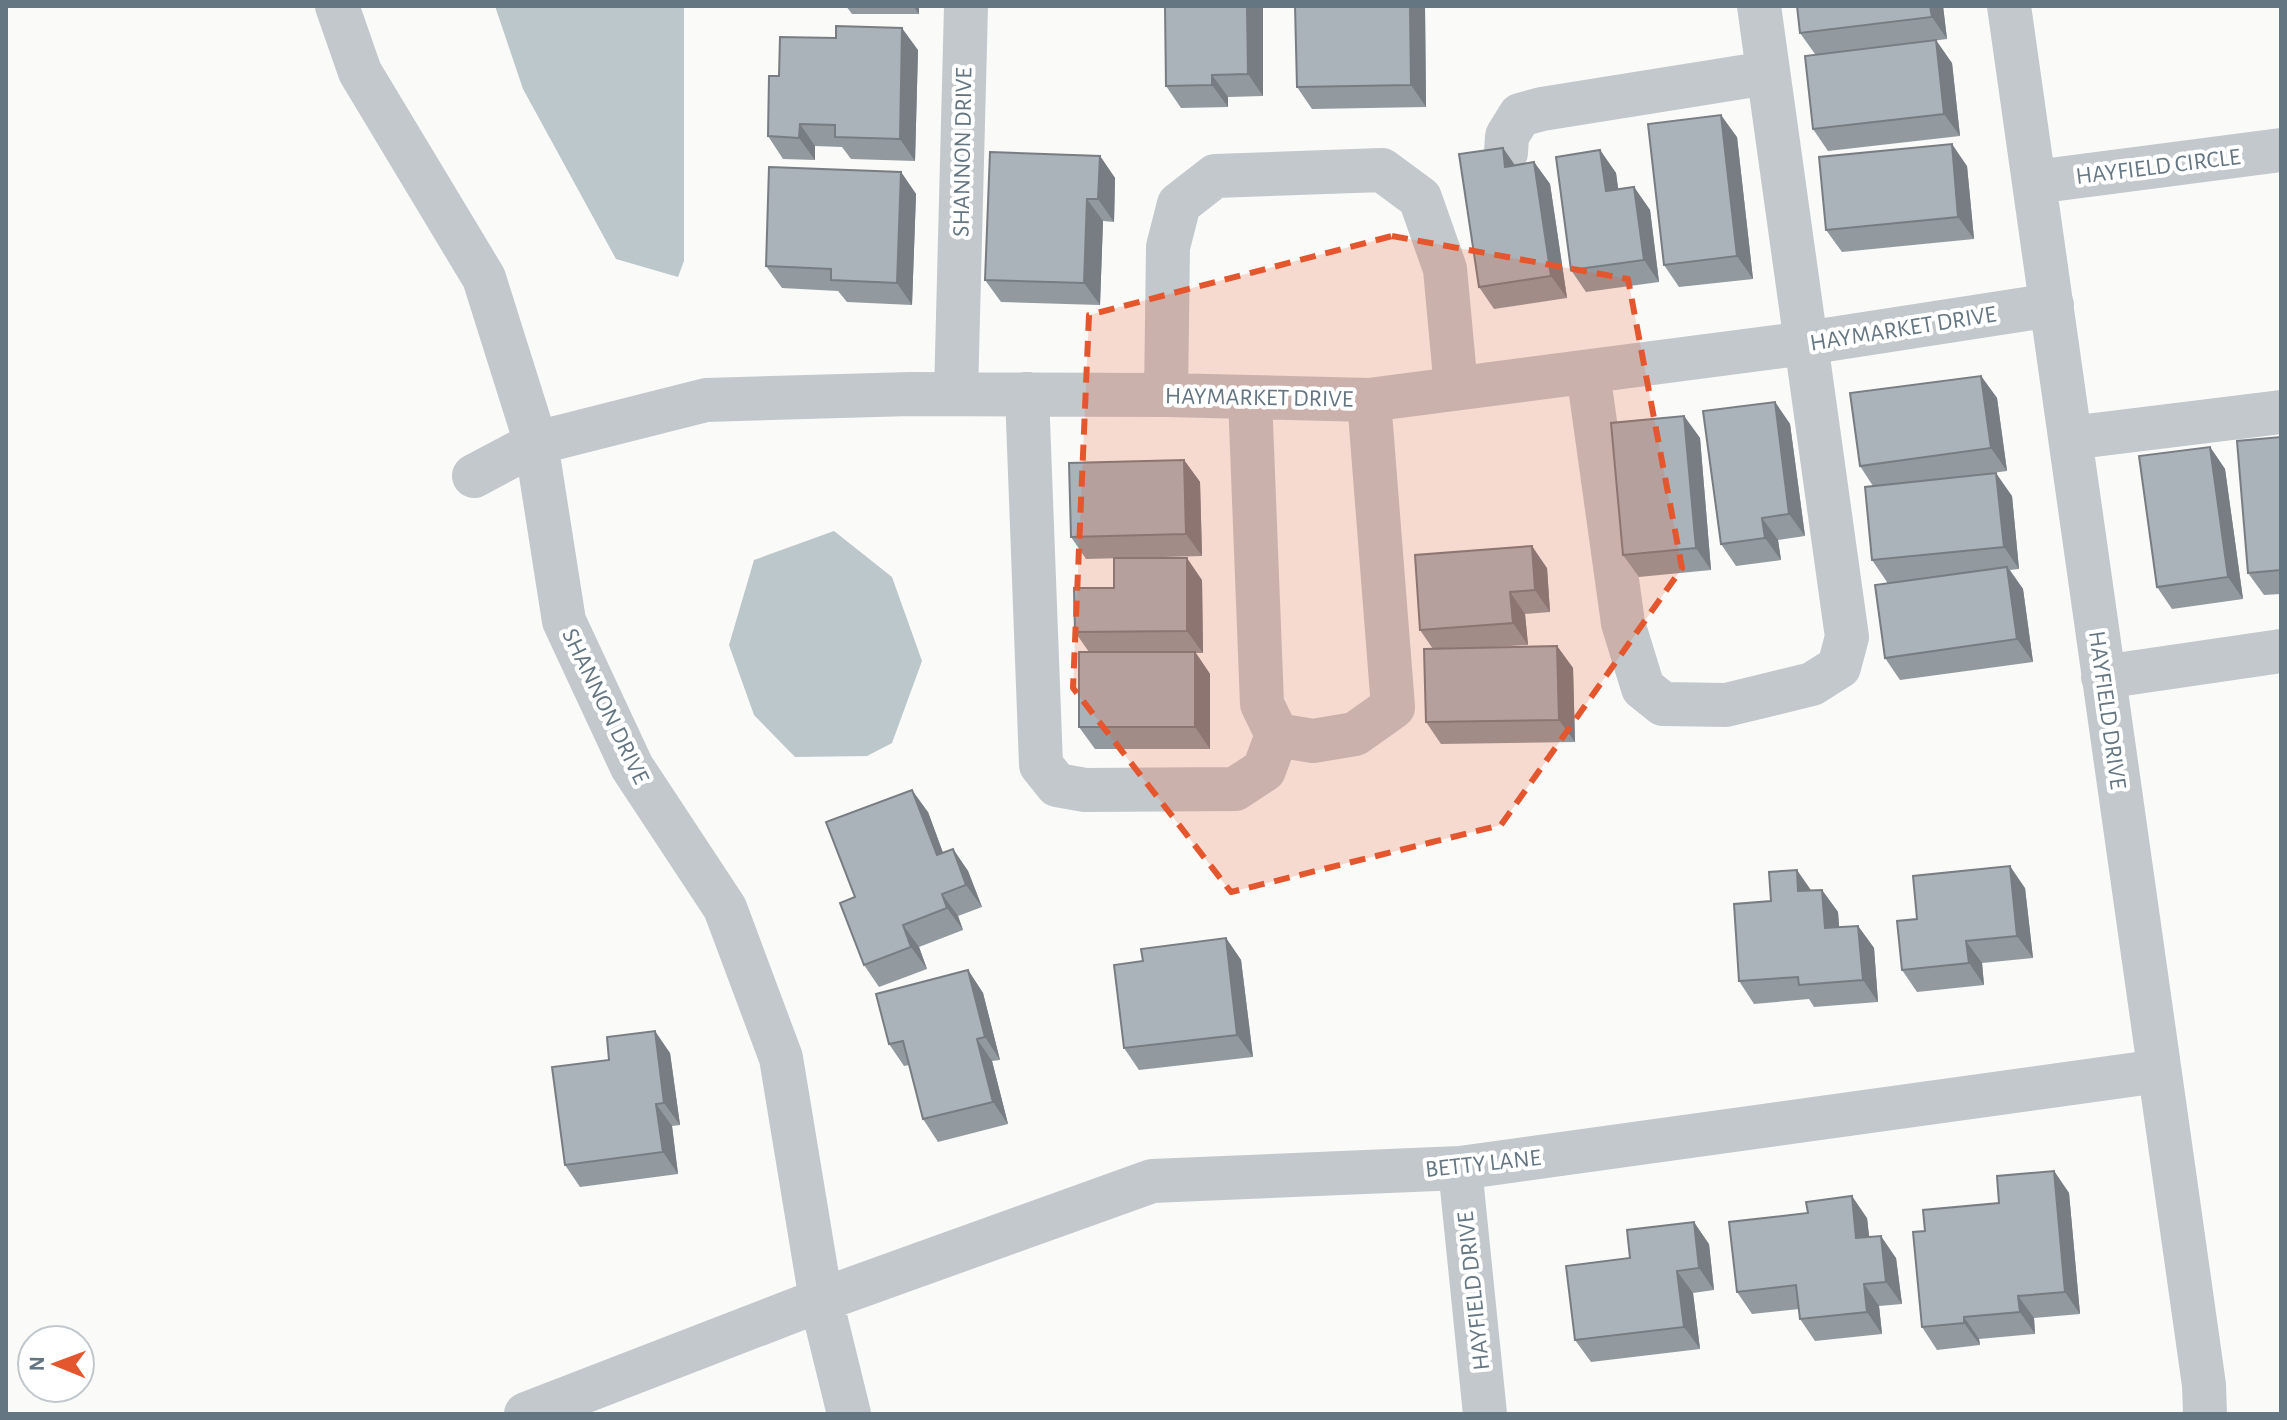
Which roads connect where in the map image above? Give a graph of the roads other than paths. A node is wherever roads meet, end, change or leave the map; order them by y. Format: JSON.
{"nodes":[{"id":1,"x":337,"y":6,"type":"edge"},
{"id":2,"x":966,"y":6,"type":"edge"},
{"id":3,"x":1759,"y":6,"type":"edge"},
{"id":4,"x":2009,"y":6,"type":"edge"},
{"id":5,"x":1767,"y":73,"type":"junction"},
{"id":6,"x":2281,"y":150,"type":"edge"},
{"id":7,"x":1506,"y":153,"type":"edge"},
{"id":8,"x":2035,"y":182,"type":"junction"},
{"id":9,"x":2052,"y":305,"type":"junction"},
{"id":10,"x":1806,"y":343,"type":"junction"},
{"id":11,"x":1588,"y":372,"type":"junction"},
{"id":12,"x":1456,"y":388,"type":"junction"},
{"id":13,"x":956,"y":394,"type":"junction"},
{"id":14,"x":1027,"y":394,"type":"junction"},
{"id":15,"x":1166,"y":395,"type":"junction"},
{"id":16,"x":1250,"y":397,"type":"junction"},
{"id":17,"x":1369,"y":400,"type":"junction"},
{"id":18,"x":2281,"y":412,"type":"edge"},
{"id":19,"x":2070,"y":438,"type":"junction"},
{"id":20,"x":536,"y":443,"type":"junction"},
{"id":21,"x":474,"y":476,"type":"dead end"},
{"id":22,"x":2281,"y":651,"type":"edge"},
{"id":23,"x":2103,"y":677,"type":"junction"},
{"id":24,"x":1277,"y":735,"type":"junction"},
{"id":25,"x":2159,"y":1071,"type":"junction"},
{"id":26,"x":1460,"y":1168,"type":"junction"},
{"id":27,"x":821,"y":1300,"type":"junction"},
{"id":28,"x":526,"y":1414,"type":"edge"},
{"id":29,"x":849,"y":1414,"type":"edge"},
{"id":30,"x":1485,"y":1414,"type":"edge"},
{"id":31,"x":2205,"y":1414,"type":"edge"}],
"edges":[{"from":1,"to":20,"type":"street","name":"SHANNON DRIVE"},
{"from":2,"to":13,"type":"street","name":"SHANNON DRIVE"},
{"from":3,"to":5,"type":"street"},
{"from":4,"to":8,"type":"street","name":"HAYFIELD DRIVE"},
{"from":5,"to":7,"type":"street"},
{"from":5,"to":10,"type":"street"},
{"from":6,"to":8,"type":"street","name":"HAYFIELD CIRCLE"},
{"from":8,"to":9,"type":"street","name":"HAYFIELD DRIVE"},
{"from":9,"to":10,"type":"street","name":"HAYMARKET DRIVE"},
{"from":9,"to":19,"type":"street","name":"HAYFIELD DRIVE"},
{"from":10,"to":11,"type":"street","name":"HAYMARKET DRIVE"},
{"from":10,"to":11,"type":"street"},
{"from":11,"to":12,"type":"street","name":"HAYMARKET DRIVE"},
{"from":12,"to":15,"type":"street"},
{"from":12,"to":17,"type":"street","name":"HAYMARKET DRIVE"},
{"from":13,"to":14,"type":"street","name":"HAYMARKET DRIVE"},
{"from":13,"to":20,"type":"street","name":"HAYMARKET DRIVE"},
{"from":14,"to":15,"type":"street","name":"HAYMARKET DRIVE"},
{"from":14,"to":24,"type":"street"},
{"from":15,"to":16,"type":"street","name":"HAYMARKET DRIVE"},
{"from":16,"to":17,"type":"street","name":"HAYMARKET DRIVE"},
{"from":16,"to":24,"type":"street"},
{"from":17,"to":24,"type":"street"},
{"from":18,"to":19,"type":"street"},
{"from":19,"to":23,"type":"street","name":"HAYFIELD DRIVE"},
{"from":20,"to":21,"type":"street","name":"HAYMARKET DRIVE"},
{"from":20,"to":27,"type":"street","name":"SHANNON DRIVE"},
{"from":22,"to":23,"type":"street"},
{"from":23,"to":25,"type":"street","name":"HAYFIELD DRIVE"},
{"from":25,"to":26,"type":"street","name":"BETTY LANE"},
{"from":25,"to":31,"type":"street","name":"HAYFIELD DRIVE"},
{"from":26,"to":27,"type":"street","name":"BETTY LANE"},
{"from":26,"to":30,"type":"street","name":"HAYFIELD DRIVE"},
{"from":27,"to":28,"type":"street","name":"BETTY LANE"},
{"from":27,"to":29,"type":"street","name":"SHANNON DRIVE"}]}
